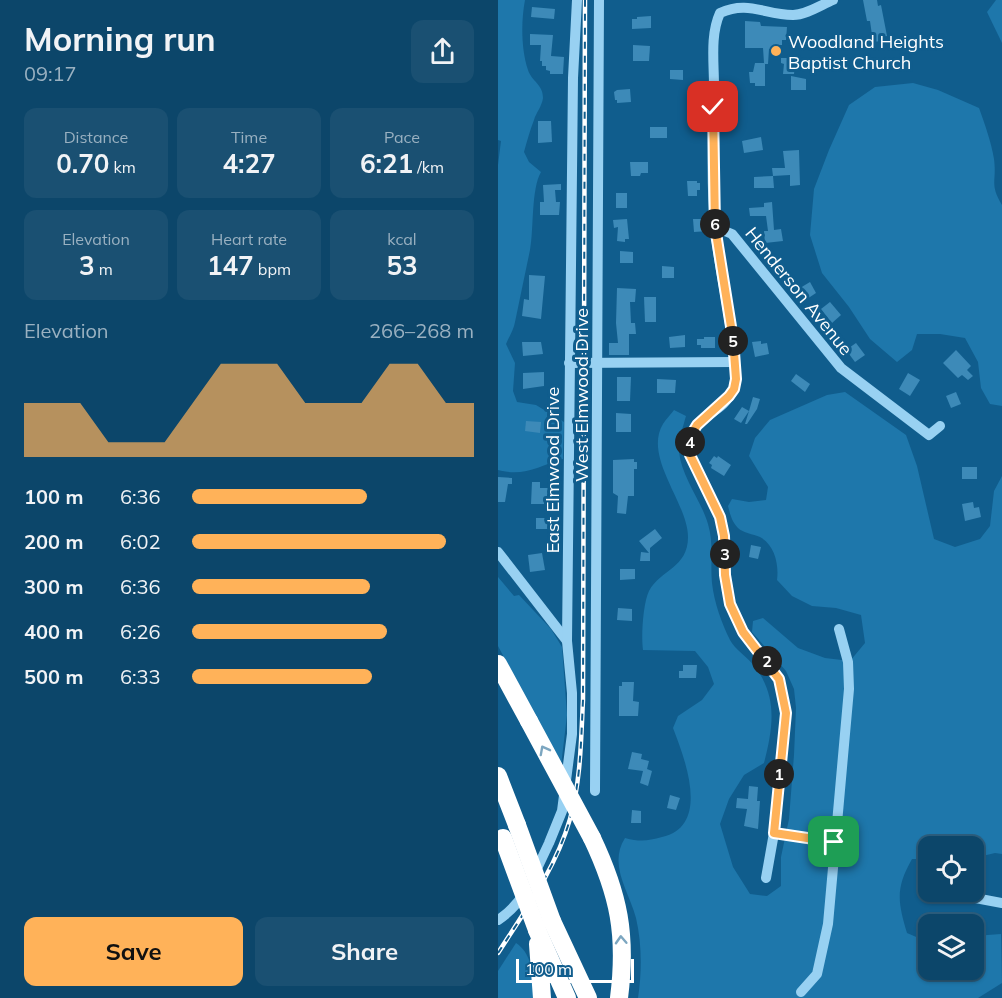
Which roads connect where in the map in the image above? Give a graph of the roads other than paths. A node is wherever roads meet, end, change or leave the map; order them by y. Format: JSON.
{"nodes":[{"id":1,"x":577,"y":0,"type":"edge"},
{"id":2,"x":599,"y":0,"type":"edge"},
{"id":3,"x":833,"y":0,"type":"edge"},
{"id":4,"x":715,"y":227,"type":"junction"},
{"id":5,"x":735,"y":362,"type":"junction"},
{"id":6,"x":569,"y":363,"type":"junction"},
{"id":7,"x":598,"y":363,"type":"junction"},
{"id":8,"x":940,"y":426,"type":"dead end"},
{"id":9,"x":498,"y":552,"type":"edge"},
{"id":10,"x":839,"y":628,"type":"dead end"},
{"id":11,"x":567,"y":641,"type":"junction"},
{"id":12,"x":498,"y":664,"type":"edge"},
{"id":13,"x":498,"y":776,"type":"edge"},
{"id":14,"x":595,"y":791,"type":"dead end"},
{"id":15,"x":500,"y":832,"type":"edge"},
{"id":16,"x":774,"y":833,"type":"junction"},
{"id":17,"x":834,"y":842,"type":"junction"},
{"id":18,"x":766,"y":878,"type":"dead end"},
{"id":19,"x":984,"y":900,"type":"edge"},
{"id":20,"x":1002,"y":903,"type":"edge"},
{"id":21,"x":498,"y":920,"type":"edge"},
{"id":22,"x":545,"y":926,"type":"junction"},
{"id":23,"x":801,"y":992,"type":"dead end"},
{"id":24,"x":586,"y":994,"type":"edge"},
{"id":25,"x":542,"y":998,"type":"edge"},
{"id":26,"x":567,"y":998,"type":"edge"},
{"id":27,"x":620,"y":998,"type":"edge"}],
"edges":[{"from":1,"to":6,"type":"street","name":"East Elmwood Drive"},
{"from":2,"to":7,"type":"street","name":"West Elmwood Drive"},
{"from":3,"to":4,"type":"street"},
{"from":4,"to":5,"type":"street"},
{"from":4,"to":8,"type":"street","name":"Henderson Avenue"},
{"from":5,"to":7,"type":"street"},
{"from":5,"to":16,"type":"street"},
{"from":6,"to":7,"type":"street"},
{"from":6,"to":11,"type":"street","name":"East Elmwood Drive"},
{"from":7,"to":14,"type":"street","name":"West Elmwood Drive"},
{"from":9,"to":11,"type":"street"},
{"from":10,"to":17,"type":"street"},
{"from":11,"to":21,"type":"street","name":"East Elmwood Drive"},
{"from":27,"to":12,"type":"highway","one_way":true,"bridge":true},
{"from":13,"to":22,"type":"highway","bridge":true},
{"from":15,"to":22,"type":"highway","bridge":true},
{"from":16,"to":17,"type":"street"},
{"from":16,"to":18,"type":"street"},
{"from":17,"to":23,"type":"street"},
{"from":19,"to":20,"type":"street"},
{"from":22,"to":24,"type":"highway"},
{"from":22,"to":25,"type":"highway"},
{"from":22,"to":26,"type":"highway"}]}
